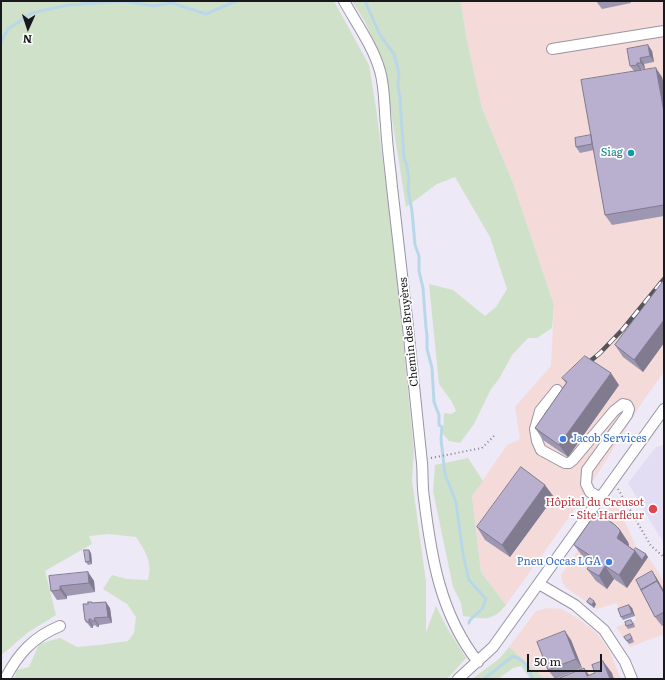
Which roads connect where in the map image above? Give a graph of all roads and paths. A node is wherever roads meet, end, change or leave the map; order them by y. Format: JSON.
{"nodes":[{"id":1,"x":344,"y":1,"type":"edge"},
{"id":2,"x":664,"y":31,"type":"edge"},
{"id":3,"x":552,"y":49,"type":"dead end"},
{"id":4,"x":558,"y":390,"type":"dead end"},
{"id":5,"x":663,"y":415,"type":"edge"},
{"id":6,"x":496,"y":434,"type":"dead end"},
{"id":7,"x":433,"y":458,"type":"dead end"},
{"id":8,"x":613,"y":481,"type":"junction"},
{"id":9,"x":601,"y":498,"type":"junction"},
{"id":10,"x":664,"y":557,"type":"edge"},
{"id":11,"x":539,"y":584,"type":"junction"},
{"id":12,"x":60,"y":626,"type":"dead end"},
{"id":13,"x":478,"y":662,"type":"junction"},
{"id":14,"x":5,"y":679,"type":"edge"},
{"id":15,"x":458,"y":679,"type":"edge"},
{"id":16,"x":632,"y":679,"type":"edge"}],
"edges":[{"from":1,"to":13,"type":"street","name":"Chemin des Bruyères"},
{"from":2,"to":3,"type":"street"},
{"from":4,"to":9,"type":"street"},
{"from":5,"to":8,"type":"street"},
{"from":6,"to":7,"type":"path"},
{"from":8,"to":9,"type":"street"},
{"from":8,"to":10,"type":"path"},
{"from":9,"to":11,"type":"street"},
{"from":11,"to":13,"type":"street"},
{"from":11,"to":16,"type":"street"},
{"from":12,"to":14,"type":"street"},
{"from":13,"to":15,"type":"street"}]}
